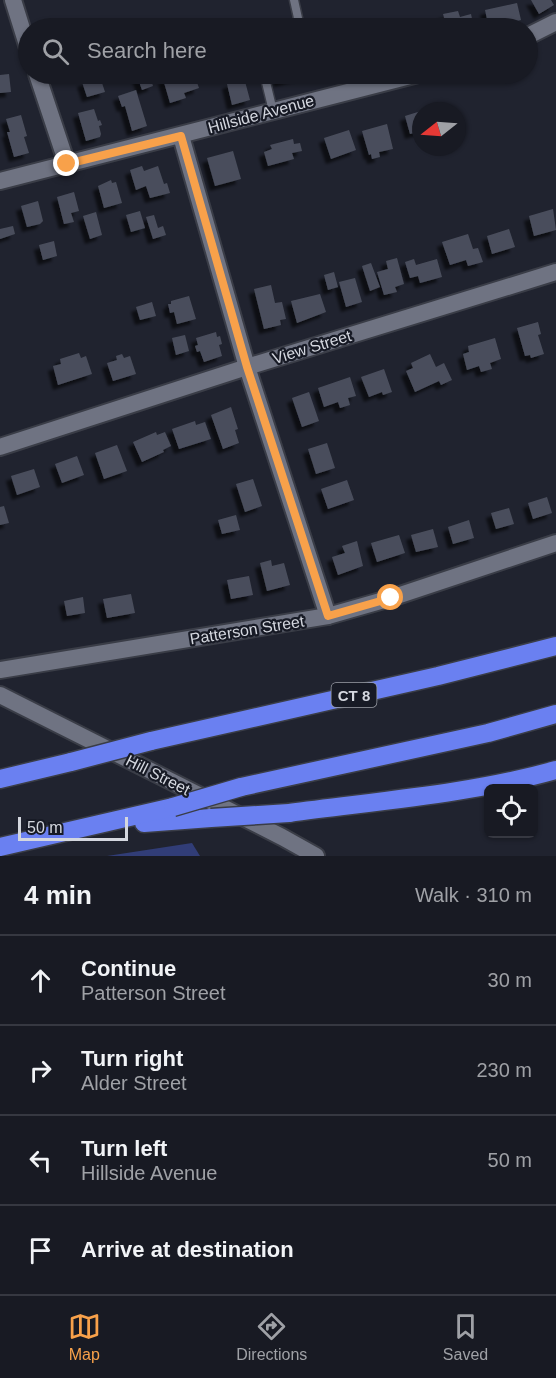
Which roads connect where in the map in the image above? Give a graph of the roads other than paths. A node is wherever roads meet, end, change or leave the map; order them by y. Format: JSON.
{"nodes":[{"id":1,"x":12,"y":0,"type":"edge"},
{"id":2,"x":294,"y":0,"type":"edge"},
{"id":3,"x":18,"y":18,"type":"edge"},
{"id":4,"x":298,"y":18,"type":"edge"},
{"id":5,"x":556,"y":22,"type":"edge"},
{"id":6,"x":538,"y":31,"type":"edge"},
{"id":7,"x":40,"y":84,"type":"edge"},
{"id":8,"x":266,"y":84,"type":"edge"},
{"id":9,"x":379,"y":84,"type":"edge"},
{"id":10,"x":273,"y":111,"type":"junction"},
{"id":11,"x":181,"y":136,"type":"junction"},
{"id":12,"x":67,"y":164,"type":"junction"},
{"id":13,"x":0,"y":181,"type":"edge"},
{"id":14,"x":556,"y":272,"type":"edge"},
{"id":15,"x":247,"y":367,"type":"junction"},
{"id":16,"x":0,"y":447,"type":"edge"},
{"id":17,"x":556,"y":543,"type":"edge"},
{"id":18,"x":328,"y":616,"type":"junction"},
{"id":19,"x":556,"y":646,"type":"edge"},
{"id":20,"x":0,"y":670,"type":"edge"},
{"id":21,"x":0,"y":695,"type":"edge"},
{"id":22,"x":556,"y":714,"type":"edge"},
{"id":23,"x":556,"y":770,"type":"edge"},
{"id":24,"x":0,"y":779,"type":"edge"},
{"id":25,"x":88,"y":827,"type":"junction"},
{"id":26,"x":0,"y":847,"type":"edge"},
{"id":27,"x":316,"y":856,"type":"edge"}],
"edges":[{"from":1,"to":3,"type":"street"},
{"from":2,"to":4,"type":"lane"},
{"from":5,"to":6,"type":"street"},
{"from":7,"to":12,"type":"street"},
{"from":8,"to":10,"type":"lane"},
{"from":9,"to":10,"type":"street","name":"Hillside Avenue"},
{"from":10,"to":11,"type":"street","name":"Hillside Avenue"},
{"from":11,"to":12,"type":"street","name":"Hillside Avenue"},
{"from":11,"to":15,"type":"street"},
{"from":12,"to":13,"type":"street","name":"Hillside Avenue"},
{"from":14,"to":15,"type":"street","name":"View Street"},
{"from":15,"to":16,"type":"street","name":"View Street"},
{"from":15,"to":18,"type":"street"},
{"from":17,"to":18,"type":"street","name":"Patterson Street"},
{"from":18,"to":20,"type":"street","name":"Patterson Street"},
{"from":19,"to":24,"type":"highway","number":"CT 8","bridge":true},
{"from":21,"to":27,"type":"street","name":"Hill Street"},
{"from":22,"to":25,"type":"highway","bridge":true},
{"from":23,"to":25,"type":"highway","bridge":true},
{"from":25,"to":26,"type":"highway"}]}
